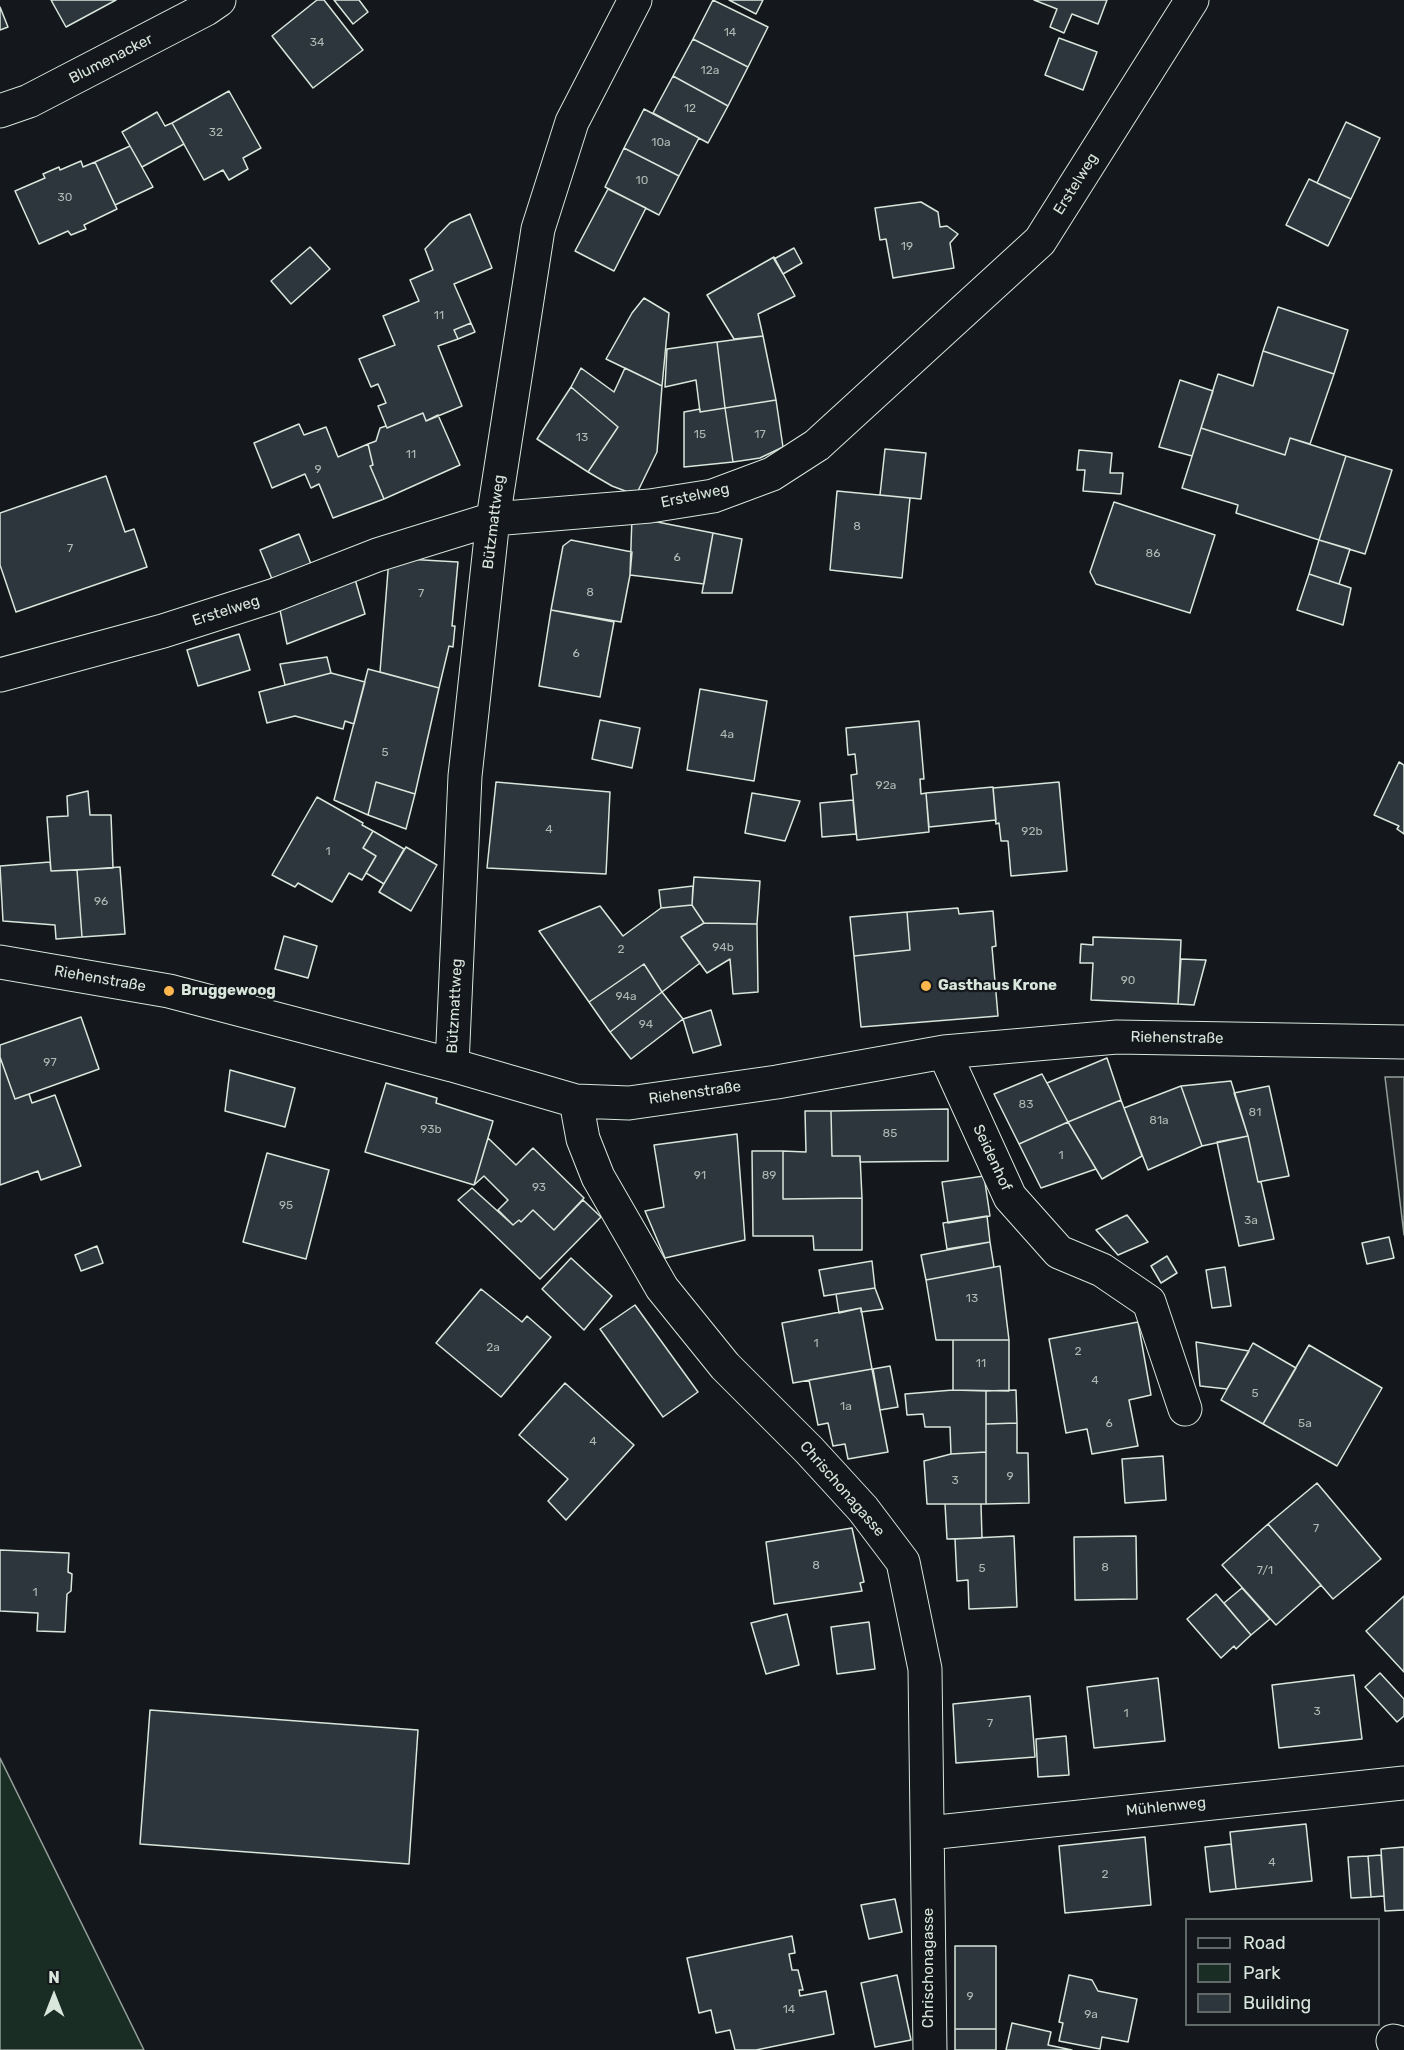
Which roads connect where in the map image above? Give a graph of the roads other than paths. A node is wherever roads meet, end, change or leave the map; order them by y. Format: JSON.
{"nodes":[{"id":1,"x":219,"y":0,"type":"edge"},
{"id":2,"x":635,"y":0,"type":"edge"},
{"id":3,"x":1192,"y":0,"type":"edge"},
{"id":4,"x":0,"y":111,"type":"edge"},
{"id":5,"x":493,"y":519,"type":"junction"},
{"id":6,"x":0,"y":675,"type":"edge"},
{"id":7,"x":0,"y":962,"type":"edge"},
{"id":8,"x":1404,"y":1042,"type":"edge"},
{"id":9,"x":944,"y":1052,"type":"junction"},
{"id":10,"x":452,"y":1065,"type":"junction"},
{"id":11,"x":576,"y":1101,"type":"junction"},
{"id":12,"x":1185,"y":1409,"type":"dead end"},
{"id":13,"x":1404,"y":1783,"type":"edge"},
{"id":14,"x":928,"y":1833,"type":"junction"},
{"id":15,"x":930,"y":2050,"type":"edge"}],
"edges":[{"from":1,"to":4,"type":"street","name":"Blumenacker"},
{"from":2,"to":5,"type":"street","name":"Bützmattweg"},
{"from":3,"to":5,"type":"street","name":"Erstelweg"},
{"from":5,"to":6,"type":"street","name":"Erstelweg"},
{"from":5,"to":10,"type":"street","name":"Bützmattweg"},
{"from":7,"to":10,"type":"street","name":"Riehenstraße"},
{"from":8,"to":9,"type":"street","name":"Riehenstraße"},
{"from":9,"to":11,"type":"street","name":"Riehenstraße"},
{"from":9,"to":12,"type":"street","name":"Seidenhof"},
{"from":10,"to":11,"type":"street","name":"Riehenstraße"},
{"from":11,"to":14,"type":"street","name":"Chrischonagasse"},
{"from":13,"to":14,"type":"street","name":"Mühlenweg"},
{"from":14,"to":15,"type":"street","name":"Chrischonagasse"}]}
